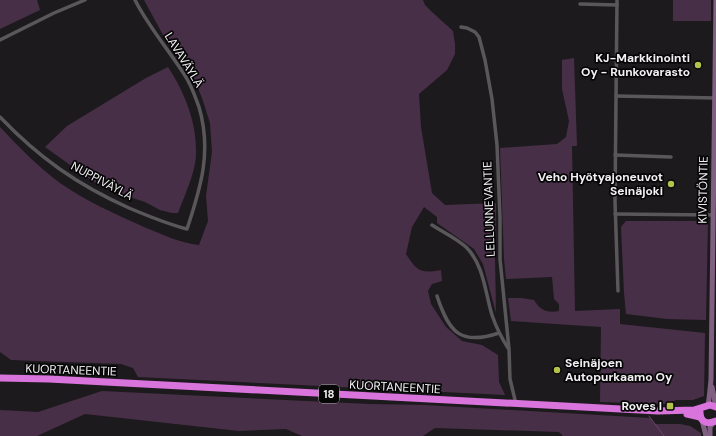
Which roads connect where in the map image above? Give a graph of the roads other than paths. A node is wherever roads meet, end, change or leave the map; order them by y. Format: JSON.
{"nodes":[{"id":1,"x":85,"y":0,"type":"edge"},
{"id":2,"x":135,"y":0,"type":"edge"},
{"id":3,"x":617,"y":0,"type":"edge"},
{"id":4,"x":716,"y":0,"type":"edge"},
{"id":5,"x":580,"y":4,"type":"dead end"},
{"id":6,"x":617,"y":5,"type":"junction"},
{"id":7,"x":461,"y":27,"type":"dead end"},
{"id":8,"x":0,"y":40,"type":"edge"},
{"id":9,"x":616,"y":96,"type":"junction"},
{"id":10,"x":715,"y":98,"type":"edge"},
{"id":11,"x":0,"y":117,"type":"edge"},
{"id":12,"x":615,"y":156,"type":"junction"},
{"id":13,"x":672,"y":156,"type":"dead end"},
{"id":14,"x":615,"y":214,"type":"junction"},
{"id":15,"x":712,"y":215,"type":"junction"},
{"id":16,"x":432,"y":225,"type":"dead end"},
{"id":17,"x":187,"y":229,"type":"joint"},
{"id":18,"x":618,"y":291,"type":"dead end"},
{"id":19,"x":437,"y":296,"type":"dead end"},
{"id":20,"x":499,"y":333,"type":"junction"},
{"id":21,"x":714,"y":338,"type":"edge"},
{"id":22,"x":509,"y":349,"type":"junction"},
{"id":23,"x":0,"y":378,"type":"edge"},
{"id":24,"x":710,"y":380,"type":"junction"},
{"id":25,"x":516,"y":404,"type":"junction"},
{"id":26,"x":705,"y":406,"type":"junction"},
{"id":27,"x":716,"y":407,"type":"edge"},
{"id":28,"x":669,"y":412,"type":"junction"},
{"id":29,"x":701,"y":418,"type":"junction"},
{"id":30,"x":715,"y":422,"type":"edge"},
{"id":31,"x":706,"y":436,"type":"edge"},
{"id":32,"x":710,"y":436,"type":"edge"}],
"edges":[{"from":1,"to":8,"type":"street"},
{"from":2,"to":17,"type":"street","name":"LAVAVÄYLÄ"},
{"from":3,"to":6,"type":"street"},
{"from":4,"to":10,"type":"main road","name":"KIVISTÖNTIE"},
{"from":5,"to":6,"type":"street"},
{"from":6,"to":9,"type":"street"},
{"from":7,"to":22,"type":"street","name":"LELLUNNEVANTIE"},
{"from":9,"to":10,"type":"street"},
{"from":9,"to":12,"type":"street"},
{"from":10,"to":15,"type":"main road","name":"KIVISTÖNTIE"},
{"from":11,"to":17,"type":"street","name":"NUPPIVÄYLÄ"},
{"from":12,"to":13,"type":"street"},
{"from":12,"to":14,"type":"street"},
{"from":14,"to":15,"type":"street"},
{"from":14,"to":18,"type":"street"},
{"from":15,"to":21,"type":"main road","name":"KIVISTÖNTIE"},
{"from":16,"to":20,"type":"street"},
{"from":19,"to":20,"type":"street"},
{"from":20,"to":22,"type":"street"},
{"from":21,"to":24,"type":"main road","name":"KIVISTÖNTIE"},
{"from":22,"to":25,"type":"street","name":"LELLUNNEVANTIE"},
{"from":23,"to":25,"type":"highway","name":"KUORTANEENTIE","number":"18"},
{"from":24,"to":26,"type":"main road","name":"KIVISTÖNTIE"},
{"from":24,"to":27,"type":"main road","name":"KIVISTÖNTIE"},
{"from":25,"to":28,"type":"highway","name":"KUORTANEENTIE","number":"18"},
{"from":26,"to":27,"type":"highway"},
{"from":26,"to":28,"type":"highway","name":"KUORTANEENTIE","number":"18"},
{"from":26,"to":29,"type":"highway"},
{"from":28,"to":29,"type":"highway","name":"KUORTANEENTIE","number":"18"},
{"from":29,"to":30,"type":"highway","number":"18"},
{"from":29,"to":31,"type":"main road"},
{"from":30,"to":32,"type":"main road"}]}
